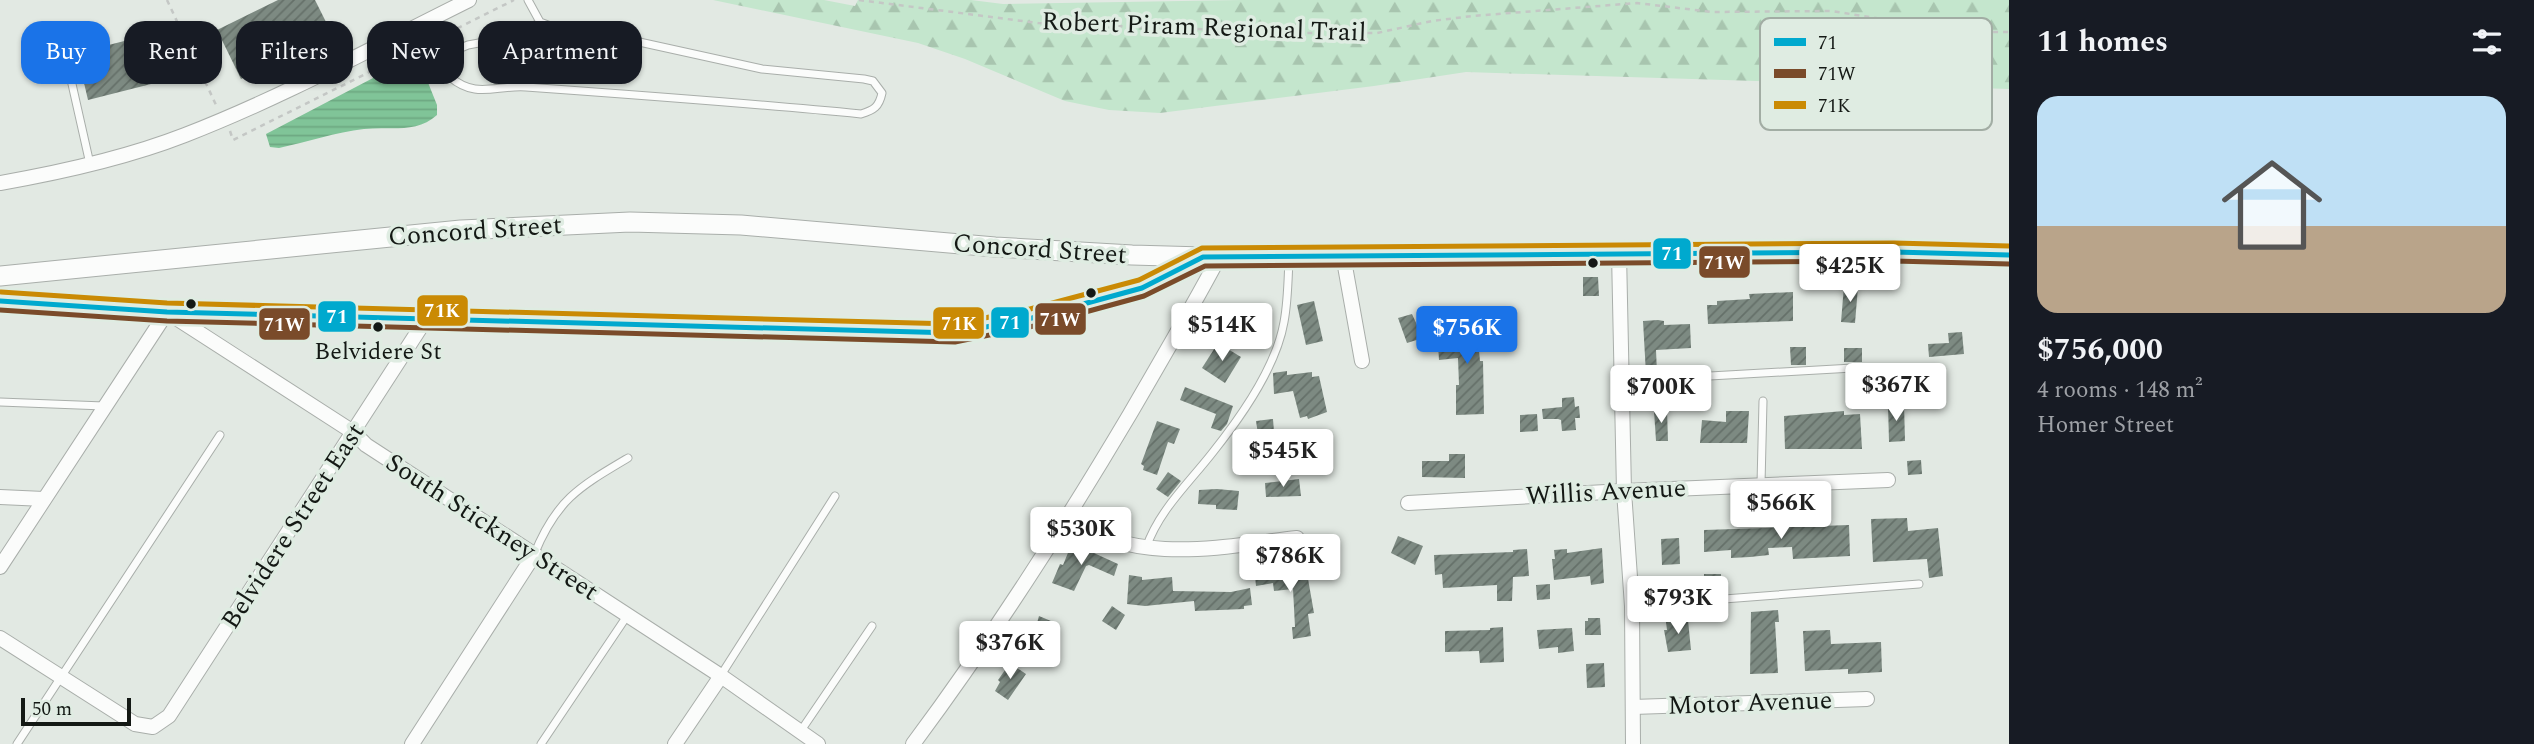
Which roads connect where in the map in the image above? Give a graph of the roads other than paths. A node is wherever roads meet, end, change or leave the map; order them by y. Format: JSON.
{"nodes":[{"id":1,"x":469,"y":0,"type":"edge"},
{"id":2,"x":528,"y":0,"type":"edge"},
{"id":3,"x":539,"y":21,"type":"edge"},
{"id":4,"x":540,"y":22,"type":"joint"},
{"id":5,"x":72,"y":84,"type":"edge"},
{"id":6,"x":90,"y":165,"type":"junction"},
{"id":7,"x":0,"y":183,"type":"edge"},
{"id":8,"x":1619,"y":253,"type":"junction"},
{"id":9,"x":1343,"y":255,"type":"junction"},
{"id":10,"x":2009,"y":255,"type":"edge"},
{"id":11,"x":1289,"y":256,"type":"junction"},
{"id":12,"x":1211,"y":257,"type":"junction"},
{"id":13,"x":0,"y":276,"type":"edge"},
{"id":14,"x":0,"y":301,"type":"edge"},
{"id":15,"x":167,"y":312,"type":"junction"},
{"id":16,"x":426,"y":319,"type":"junction"},
{"id":17,"x":1362,"y":361,"type":"dead end"},
{"id":18,"x":1853,"y":368,"type":"dead end"},
{"id":19,"x":1621,"y":381,"type":"junction"},
{"id":20,"x":1763,"y":401,"type":"dead end"},
{"id":21,"x":0,"y":402,"type":"edge"},
{"id":22,"x":104,"y":406,"type":"junction"},
{"id":23,"x":354,"y":432,"type":"junction"},
{"id":24,"x":220,"y":435,"type":"dead end"},
{"id":25,"x":628,"y":458,"type":"dead end"},
{"id":26,"x":1888,"y":480,"type":"dead end"},
{"id":27,"x":1761,"y":484,"type":"junction"},
{"id":28,"x":1624,"y":491,"type":"junction"},
{"id":29,"x":835,"y":496,"type":"dead end"},
{"id":30,"x":0,"y":497,"type":"edge"},
{"id":31,"x":44,"y":499,"type":"junction"},
{"id":32,"x":1408,"y":503,"type":"dead end"},
{"id":33,"x":1068,"y":518,"type":"junction"},
{"id":34,"x":1297,"y":538,"type":"dead end"},
{"id":35,"x":1146,"y":548,"type":"junction"},
{"id":36,"x":534,"y":555,"type":"junction"},
{"id":37,"x":0,"y":567,"type":"edge"},
{"id":38,"x":1919,"y":584,"type":"dead end"},
{"id":39,"x":1632,"y":606,"type":"junction"},
{"id":40,"x":627,"y":615,"type":"junction"},
{"id":41,"x":873,"y":626,"type":"dead end"},
{"id":42,"x":0,"y":638,"type":"edge"},
{"id":43,"x":721,"y":676,"type":"junction"},
{"id":44,"x":62,"y":677,"type":"junction"},
{"id":45,"x":1867,"y":699,"type":"dead end"},
{"id":46,"x":1633,"y":707,"type":"junction"},
{"id":47,"x":800,"y":732,"type":"junction"},
{"id":48,"x":18,"y":744,"type":"edge"},
{"id":49,"x":412,"y":744,"type":"edge"},
{"id":50,"x":541,"y":744,"type":"edge"},
{"id":51,"x":675,"y":744,"type":"edge"},
{"id":52,"x":818,"y":744,"type":"edge"},
{"id":53,"x":914,"y":744,"type":"edge"},
{"id":54,"x":1633,"y":744,"type":"edge"}],
"edges":[{"from":1,"to":6,"type":"street"},
{"from":2,"to":3,"type":"lane"},
{"from":4,"to":4,"type":"lane"},
{"from":5,"to":6,"type":"lane"},
{"from":6,"to":7,"type":"street"},
{"from":8,"to":9,"type":"main road"},
{"from":8,"to":10,"type":"main road"},
{"from":8,"to":19,"type":"street"},
{"from":9,"to":11,"type":"main road"},
{"from":9,"to":17,"type":"street"},
{"from":11,"to":12,"type":"main road"},
{"from":11,"to":35,"type":"lane"},
{"from":12,"to":13,"type":"main road","name":"Concord Street"},
{"from":12,"to":16,"type":"street","name":"Concord Street"},
{"from":12,"to":33,"type":"street"},
{"from":14,"to":15,"type":"street","name":"Concord Street"},
{"from":15,"to":16,"type":"street","name":"Concord Street"},
{"from":15,"to":22,"type":"street"},
{"from":15,"to":23,"type":"street","name":"South Stickney Street"},
{"from":16,"to":23,"type":"street","name":"Belvidere Street East"},
{"from":18,"to":19,"type":"lane"},
{"from":19,"to":28,"type":"street"},
{"from":20,"to":27,"type":"lane"},
{"from":21,"to":22,"type":"lane"},
{"from":22,"to":31,"type":"street"},
{"from":23,"to":36,"type":"street","name":"South Stickney Street"},
{"from":23,"to":44,"type":"street","name":"Belvidere Street East"},
{"from":24,"to":44,"type":"lane"},
{"from":25,"to":36,"type":"lane"},
{"from":26,"to":27,"type":"street","name":"Willis Avenue"},
{"from":27,"to":28,"type":"street","name":"Willis Avenue"},
{"from":28,"to":32,"type":"street","name":"Willis Avenue"},
{"from":28,"to":39,"type":"street"},
{"from":29,"to":43,"type":"lane"},
{"from":30,"to":31,"type":"street"},
{"from":31,"to":37,"type":"street"},
{"from":33,"to":35,"type":"street"},
{"from":33,"to":53,"type":"street"},
{"from":34,"to":35,"type":"street"},
{"from":36,"to":40,"type":"street","name":"South Stickney Street"},
{"from":36,"to":49,"type":"street"},
{"from":38,"to":39,"type":"lane"},
{"from":39,"to":46,"type":"street"},
{"from":40,"to":43,"type":"street","name":"South Stickney Street"},
{"from":40,"to":50,"type":"lane"},
{"from":41,"to":47,"type":"lane"},
{"from":42,"to":44,"type":"street"},
{"from":43,"to":47,"type":"street","name":"South Stickney Street"},
{"from":43,"to":51,"type":"street"},
{"from":44,"to":48,"type":"lane"},
{"from":45,"to":46,"type":"street","name":"Motor Avenue"},
{"from":46,"to":54,"type":"street"},
{"from":47,"to":52,"type":"street","name":"South Stickney Street"}]}
